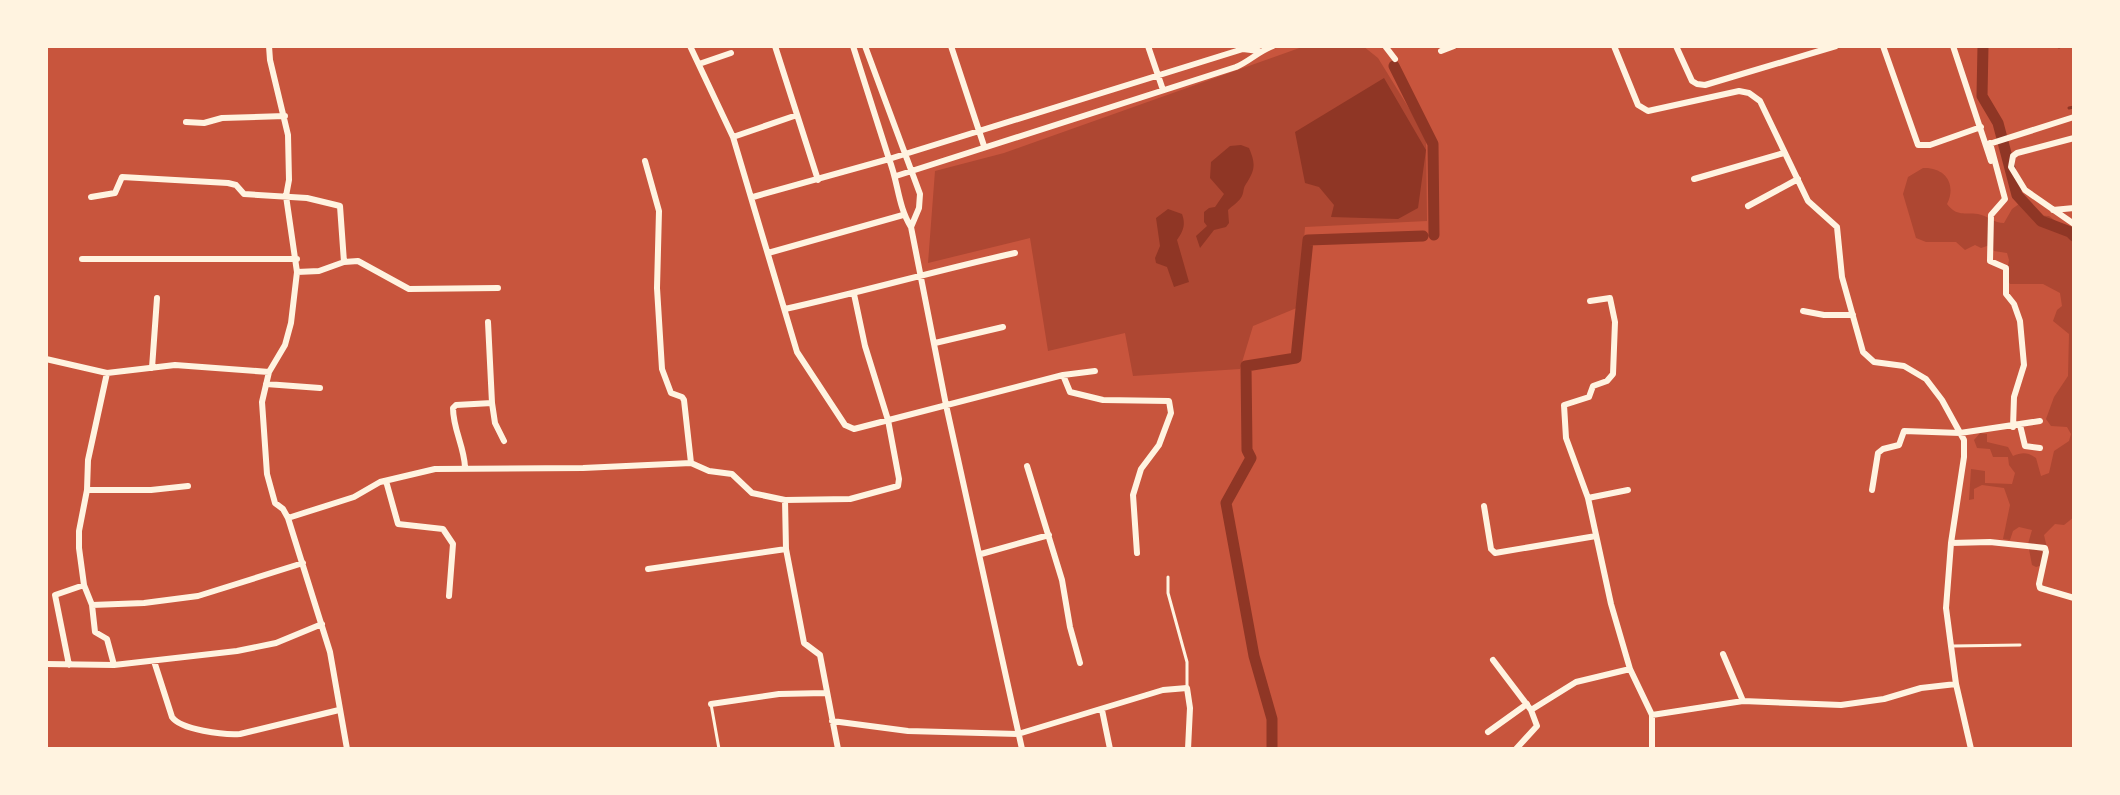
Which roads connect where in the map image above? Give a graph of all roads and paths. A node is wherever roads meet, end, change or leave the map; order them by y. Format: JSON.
{"nodes":[{"id":1,"x":269,"y":46,"type":"edge"},
{"id":2,"x":690,"y":46,"type":"edge"},
{"id":3,"x":775,"y":46,"type":"edge"},
{"id":4,"x":853,"y":46,"type":"edge"},
{"id":5,"x":865,"y":46,"type":"edge"},
{"id":6,"x":951,"y":46,"type":"edge"},
{"id":7,"x":1148,"y":46,"type":"edge"},
{"id":8,"x":1273,"y":46,"type":"edge"},
{"id":9,"x":1385,"y":46,"type":"edge"},
{"id":10,"x":1454,"y":46,"type":"edge"},
{"id":11,"x":1614,"y":46,"type":"edge"},
{"id":12,"x":1676,"y":46,"type":"edge"},
{"id":13,"x":1836,"y":46,"type":"edge"},
{"id":14,"x":1883,"y":46,"type":"edge"},
{"id":15,"x":1953,"y":46,"type":"edge"},
{"id":16,"x":1242,"y":47,"type":"edge"},
{"id":17,"x":1813,"y":49,"type":"edge"},
{"id":18,"x":1226,"y":50,"type":"edge"},
{"id":19,"x":1259,"y":51,"type":"junction"},
{"id":20,"x":1441,"y":51,"type":"dead end"},
{"id":21,"x":731,"y":53,"type":"dead end"},
{"id":22,"x":1395,"y":59,"type":"dead end"},
{"id":23,"x":1247,"y":63,"type":"junction"},
{"id":24,"x":699,"y":64,"type":"junction"},
{"id":25,"x":1158,"y":76,"type":"junction"},
{"id":26,"x":1163,"y":90,"type":"junction"},
{"id":27,"x":797,"y":115,"type":"junction"},
{"id":28,"x":285,"y":116,"type":"junction"},
{"id":29,"x":2074,"y":117,"type":"edge"},
{"id":30,"x":186,"y":122,"type":"dead end"},
{"id":31,"x":1981,"y":127,"type":"junction"},
{"id":32,"x":978,"y":131,"type":"junction"},
{"id":33,"x":733,"y":137,"type":"junction"},
{"id":34,"x":2074,"y":138,"type":"edge"},
{"id":35,"x":1989,"y":144,"type":"junction"},
{"id":36,"x":984,"y":146,"type":"junction"},
{"id":37,"x":1784,"y":153,"type":"junction"},
{"id":38,"x":905,"y":154,"type":"junction"},
{"id":39,"x":889,"y":159,"type":"junction"},
{"id":40,"x":645,"y":161,"type":"dead end"},
{"id":41,"x":1992,"y":164,"type":"dead end"},
{"id":42,"x":912,"y":170,"type":"junction"},
{"id":43,"x":896,"y":176,"type":"junction"},
{"id":44,"x":1694,"y":179,"type":"dead end"},
{"id":45,"x":1798,"y":179,"type":"junction"},
{"id":46,"x":818,"y":180,"type":"junction"},
{"id":47,"x":286,"y":196,"type":"junction"},
{"id":48,"x":91,"y":197,"type":"dead end"},
{"id":49,"x":753,"y":197,"type":"junction"},
{"id":50,"x":1748,"y":206,"type":"dead end"},
{"id":51,"x":2074,"y":208,"type":"edge"},
{"id":52,"x":2053,"y":210,"type":"junction"},
{"id":53,"x":903,"y":215,"type":"junction"},
{"id":54,"x":2074,"y":224,"type":"edge"},
{"id":55,"x":911,"y":227,"type":"junction"},
{"id":56,"x":768,"y":253,"type":"junction"},
{"id":57,"x":1015,"y":253,"type":"dead end"},
{"id":58,"x":82,"y":259,"type":"dead end"},
{"id":59,"x":297,"y":259,"type":"junction"},
{"id":60,"x":344,"y":262,"type":"junction"},
{"id":61,"x":297,"y":272,"type":"junction"},
{"id":62,"x":921,"y":274,"type":"junction"},
{"id":63,"x":498,"y":288,"type":"dead end"},
{"id":64,"x":854,"y":294,"type":"junction"},
{"id":65,"x":157,"y":298,"type":"dead end"},
{"id":66,"x":1590,"y":301,"type":"dead end"},
{"id":67,"x":785,"y":309,"type":"junction"},
{"id":68,"x":1803,"y":311,"type":"dead end"},
{"id":69,"x":1853,"y":315,"type":"junction"},
{"id":70,"x":488,"y":322,"type":"dead end"},
{"id":71,"x":1003,"y":327,"type":"dead end"},
{"id":72,"x":935,"y":343,"type":"junction"},
{"id":73,"x":46,"y":359,"type":"edge"},
{"id":74,"x":152,"y":368,"type":"junction"},
{"id":75,"x":1095,"y":371,"type":"dead end"},
{"id":76,"x":269,"y":372,"type":"junction"},
{"id":77,"x":107,"y":373,"type":"junction"},
{"id":78,"x":1063,"y":375,"type":"junction"},
{"id":79,"x":266,"y":384,"type":"junction"},
{"id":80,"x":320,"y":388,"type":"dead end"},
{"id":81,"x":492,"y":403,"type":"junction"},
{"id":82,"x":946,"y":405,"type":"junction"},
{"id":83,"x":888,"y":420,"type":"junction"},
{"id":84,"x":2040,"y":421,"type":"dead end"},
{"id":85,"x":2016,"y":426,"type":"junction"},
{"id":86,"x":1960,"y":433,"type":"junction"},
{"id":87,"x":504,"y":441,"type":"dead end"},
{"id":88,"x":2040,"y":448,"type":"dead end"},
{"id":89,"x":691,"y":463,"type":"junction"},
{"id":90,"x":1027,"y":466,"type":"dead end"},
{"id":91,"x":465,"y":467,"type":"junction"},
{"id":92,"x":386,"y":481,"type":"junction"},
{"id":93,"x":188,"y":486,"type":"dead end"},
{"id":94,"x":87,"y":490,"type":"junction"},
{"id":95,"x":1628,"y":490,"type":"dead end"},
{"id":96,"x":1872,"y":490,"type":"dead end"},
{"id":97,"x":1588,"y":498,"type":"junction"},
{"id":98,"x":785,"y":500,"type":"junction"},
{"id":99,"x":1484,"y":506,"type":"dead end"},
{"id":100,"x":288,"y":518,"type":"junction"},
{"id":101,"x":1049,"y":535,"type":"junction"},
{"id":102,"x":1596,"y":536,"type":"junction"},
{"id":103,"x":1951,"y":543,"type":"junction"},
{"id":104,"x":786,"y":549,"type":"junction"},
{"id":105,"x":1137,"y":553,"type":"dead end"},
{"id":106,"x":981,"y":554,"type":"junction"},
{"id":107,"x":303,"y":563,"type":"junction"},
{"id":108,"x":648,"y":569,"type":"dead end"},
{"id":109,"x":1168,"y":577,"type":"dead end"},
{"id":110,"x":84,"y":585,"type":"junction"},
{"id":111,"x":449,"y":596,"type":"dead end"},
{"id":112,"x":2074,"y":598,"type":"edge"},
{"id":113,"x":92,"y":605,"type":"junction"},
{"id":114,"x":322,"y":624,"type":"junction"},
{"id":115,"x":2020,"y":645,"type":"dead end"},
{"id":116,"x":1953,"y":646,"type":"junction"},
{"id":117,"x":1723,"y":654,"type":"dead end"},
{"id":118,"x":1493,"y":660,"type":"dead end"},
{"id":119,"x":154,"y":661,"type":"junction"},
{"id":120,"x":1080,"y":663,"type":"dead end"},
{"id":121,"x":46,"y":664,"type":"edge"},
{"id":122,"x":69,"y":665,"type":"junction"},
{"id":123,"x":114,"y":665,"type":"junction"},
{"id":124,"x":1630,"y":669,"type":"junction"},
{"id":125,"x":1956,"y":684,"type":"junction"},
{"id":126,"x":1187,"y":688,"type":"junction"},
{"id":127,"x":825,"y":693,"type":"junction"},
{"id":128,"x":1743,"y":701,"type":"junction"},
{"id":129,"x":711,"y":704,"type":"joint"},
{"id":130,"x":1529,"y":707,"type":"junction"},
{"id":131,"x":339,"y":710,"type":"junction"},
{"id":132,"x":1102,"y":710,"type":"junction"},
{"id":133,"x":1652,"y":715,"type":"junction"},
{"id":134,"x":832,"y":721,"type":"junction"},
{"id":135,"x":1488,"y":732,"type":"dead end"},
{"id":136,"x":1018,"y":734,"type":"junction"},
{"id":137,"x":347,"y":749,"type":"edge"},
{"id":138,"x":719,"y":749,"type":"edge"},
{"id":139,"x":838,"y":749,"type":"edge"},
{"id":140,"x":1022,"y":749,"type":"edge"},
{"id":141,"x":1110,"y":749,"type":"edge"},
{"id":142,"x":1188,"y":749,"type":"edge"},
{"id":143,"x":1516,"y":749,"type":"edge"},
{"id":144,"x":1652,"y":749,"type":"edge"},
{"id":145,"x":1971,"y":749,"type":"edge"}],
"edges":[{"from":1,"to":28,"type":"street"},
{"from":2,"to":24,"type":"street"},
{"from":3,"to":27,"type":"street"},
{"from":4,"to":39,"type":"street"},
{"from":5,"to":38,"type":"street"},
{"from":6,"to":32,"type":"street"},
{"from":7,"to":25,"type":"street"},
{"from":8,"to":19,"type":"street"},
{"from":9,"to":22,"type":"street"},
{"from":10,"to":20,"type":"street"},
{"from":11,"to":37,"type":"street"},
{"from":12,"to":17,"type":"street"},
{"from":13,"to":17,"type":"street"},
{"from":14,"to":31,"type":"street"},
{"from":15,"to":31,"type":"street"},
{"from":16,"to":18,"type":"street"},
{"from":16,"to":19,"type":"street"},
{"from":16,"to":23,"type":"street"},
{"from":18,"to":25,"type":"street"},
{"from":19,"to":23,"type":"street"},
{"from":21,"to":24,"type":"street"},
{"from":23,"to":26,"type":"street"},
{"from":24,"to":33,"type":"street"},
{"from":25,"to":26,"type":"street"},
{"from":25,"to":32,"type":"street"},
{"from":26,"to":36,"type":"street"},
{"from":27,"to":33,"type":"street"},
{"from":27,"to":46,"type":"street"},
{"from":28,"to":30,"type":"street"},
{"from":28,"to":47,"type":"street"},
{"from":29,"to":35,"type":"street"},
{"from":31,"to":35,"type":"street"},
{"from":32,"to":36,"type":"street"},
{"from":32,"to":38,"type":"street"},
{"from":33,"to":49,"type":"street"},
{"from":34,"to":52,"type":"street"},
{"from":35,"to":41,"type":"street"},
{"from":35,"to":85,"type":"street"},
{"from":36,"to":42,"type":"street"},
{"from":37,"to":44,"type":"street"},
{"from":37,"to":45,"type":"street"},
{"from":38,"to":39,"type":"street"},
{"from":38,"to":42,"type":"street"},
{"from":39,"to":43,"type":"street"},
{"from":39,"to":46,"type":"street"},
{"from":40,"to":89,"type":"street"},
{"from":42,"to":43,"type":"street"},
{"from":42,"to":55,"type":"street"},
{"from":43,"to":53,"type":"street"},
{"from":45,"to":50,"type":"street"},
{"from":45,"to":69,"type":"street"},
{"from":46,"to":49,"type":"street"},
{"from":47,"to":48,"type":"street"},
{"from":47,"to":59,"type":"street"},
{"from":47,"to":60,"type":"street"},
{"from":49,"to":56,"type":"street"},
{"from":51,"to":52,"type":"street"},
{"from":52,"to":54,"type":"street"},
{"from":53,"to":55,"type":"street"},
{"from":53,"to":56,"type":"street"},
{"from":55,"to":62,"type":"street"},
{"from":56,"to":67,"type":"street"},
{"from":57,"to":62,"type":"street"},
{"from":58,"to":59,"type":"street"},
{"from":59,"to":61,"type":"street"},
{"from":60,"to":61,"type":"street"},
{"from":60,"to":63,"type":"street"},
{"from":61,"to":76,"type":"street"},
{"from":62,"to":64,"type":"street"},
{"from":62,"to":72,"type":"street"},
{"from":64,"to":67,"type":"street"},
{"from":64,"to":83,"type":"street"},
{"from":65,"to":74,"type":"street"},
{"from":66,"to":97,"type":"street"},
{"from":67,"to":83,"type":"street"},
{"from":68,"to":69,"type":"street"},
{"from":69,"to":86,"type":"street"},
{"from":70,"to":81,"type":"street"},
{"from":71,"to":72,"type":"street"},
{"from":72,"to":82,"type":"street"},
{"from":73,"to":77,"type":"street"},
{"from":74,"to":76,"type":"street"},
{"from":74,"to":77,"type":"street"},
{"from":75,"to":78,"type":"street"},
{"from":76,"to":79,"type":"street"},
{"from":77,"to":94,"type":"street"},
{"from":78,"to":82,"type":"street"},
{"from":78,"to":105,"type":"street"},
{"from":79,"to":80,"type":"street"},
{"from":79,"to":100,"type":"street"},
{"from":81,"to":87,"type":"street"},
{"from":81,"to":91,"type":"street"},
{"from":82,"to":83,"type":"street"},
{"from":82,"to":106,"type":"street"},
{"from":83,"to":98,"type":"street"},
{"from":84,"to":85,"type":"street"},
{"from":85,"to":86,"type":"street"},
{"from":85,"to":88,"type":"street"},
{"from":86,"to":96,"type":"street"},
{"from":86,"to":103,"type":"street"},
{"from":89,"to":91,"type":"street"},
{"from":89,"to":98,"type":"street"},
{"from":90,"to":101,"type":"street"},
{"from":91,"to":92,"type":"street"},
{"from":92,"to":100,"type":"street"},
{"from":92,"to":111,"type":"street"},
{"from":93,"to":94,"type":"street"},
{"from":94,"to":110,"type":"street"},
{"from":95,"to":97,"type":"street"},
{"from":97,"to":102,"type":"street"},
{"from":98,"to":104,"type":"street"},
{"from":99,"to":102,"type":"street"},
{"from":100,"to":107,"type":"street"},
{"from":101,"to":106,"type":"street"},
{"from":101,"to":120,"type":"street"},
{"from":102,"to":124,"type":"street"},
{"from":103,"to":112,"type":"street"},
{"from":103,"to":116,"type":"street"},
{"from":104,"to":108,"type":"street"},
{"from":104,"to":127,"type":"street"},
{"from":106,"to":136,"type":"street"},
{"from":107,"to":113,"type":"street"},
{"from":107,"to":114,"type":"street"},
{"from":109,"to":126,"type":"lane"},
{"from":110,"to":113,"type":"street"},
{"from":110,"to":122,"type":"street"},
{"from":113,"to":123,"type":"street"},
{"from":114,"to":119,"type":"street"},
{"from":114,"to":131,"type":"street"},
{"from":115,"to":116,"type":"lane"},
{"from":116,"to":125,"type":"street"},
{"from":117,"to":128,"type":"street"},
{"from":118,"to":130,"type":"street"},
{"from":119,"to":123,"type":"street"},
{"from":119,"to":131,"type":"street"},
{"from":121,"to":122,"type":"street"},
{"from":122,"to":123,"type":"street"},
{"from":124,"to":130,"type":"street"},
{"from":124,"to":133,"type":"street"},
{"from":125,"to":128,"type":"street"},
{"from":125,"to":145,"type":"street"},
{"from":126,"to":132,"type":"street"},
{"from":126,"to":142,"type":"street"},
{"from":127,"to":129,"type":"street"},
{"from":127,"to":134,"type":"street"},
{"from":128,"to":133,"type":"street"},
{"from":129,"to":138,"type":"lane"},
{"from":130,"to":135,"type":"street"},
{"from":130,"to":143,"type":"street"},
{"from":131,"to":137,"type":"street"},
{"from":132,"to":136,"type":"street"},
{"from":132,"to":141,"type":"street"},
{"from":133,"to":144,"type":"street"},
{"from":134,"to":136,"type":"street"},
{"from":134,"to":139,"type":"street"},
{"from":136,"to":140,"type":"street"}]}
